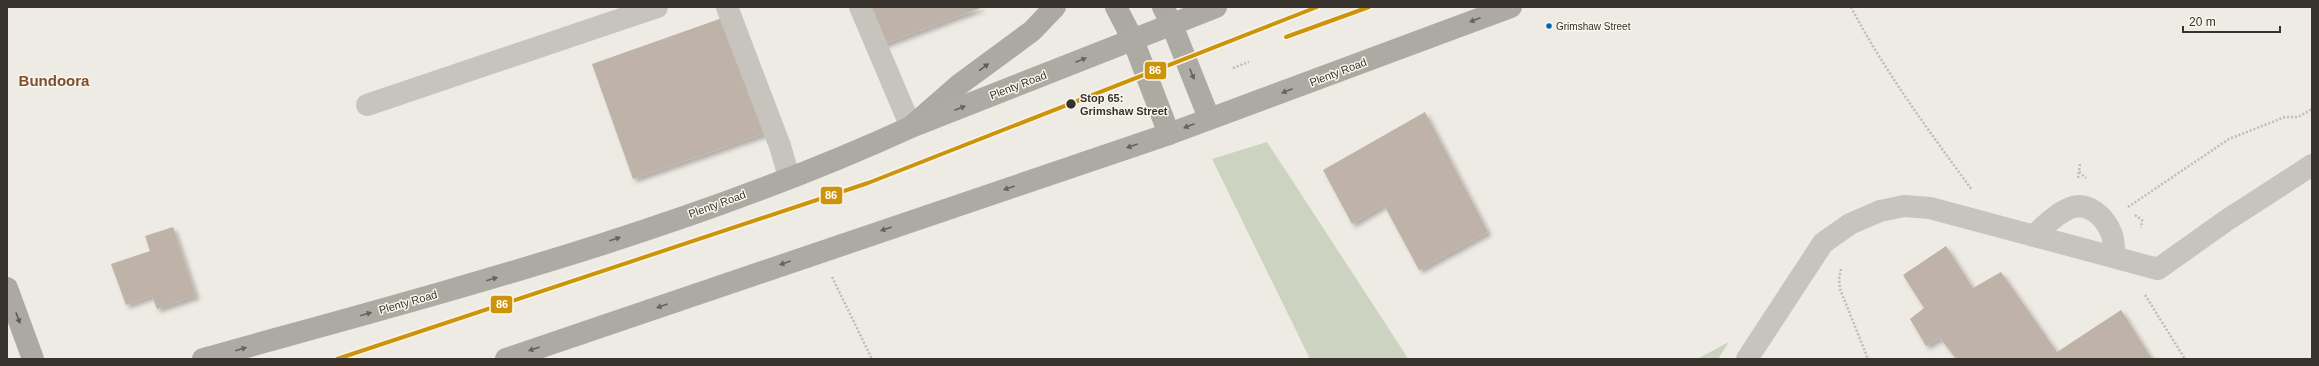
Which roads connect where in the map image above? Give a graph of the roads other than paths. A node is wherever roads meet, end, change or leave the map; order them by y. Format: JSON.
{"nodes":[{"id":1,"x":657,"y":7,"type":"edge"},
{"id":2,"x":727,"y":7,"type":"edge"},
{"id":3,"x":860,"y":7,"type":"edge"},
{"id":4,"x":1055,"y":7,"type":"edge"},
{"id":5,"x":1116,"y":7,"type":"edge"},
{"id":6,"x":1216,"y":7,"type":"edge"},
{"id":7,"x":1511,"y":7,"type":"edge"},
{"id":8,"x":1167,"y":16,"type":"edge"},
{"id":9,"x":1132,"y":40,"type":"junction"},
{"id":10,"x":367,"y":105,"type":"dead end"},
{"id":11,"x":1209,"y":118,"type":"junction"},
{"id":12,"x":911,"y":127,"type":"junction"},
{"id":13,"x":1169,"y":134,"type":"junction"},
{"id":14,"x":2312,"y":165,"type":"edge"},
{"id":15,"x":789,"y":177,"type":"junction"},
{"id":16,"x":2034,"y":236,"type":"junction"},
{"id":17,"x":2115,"y":257,"type":"junction"},
{"id":18,"x":7,"y":288,"type":"edge"},
{"id":19,"x":33,"y":359,"type":"edge"},
{"id":20,"x":203,"y":359,"type":"edge"},
{"id":21,"x":506,"y":359,"type":"edge"},
{"id":22,"x":1747,"y":359,"type":"edge"}],
"edges":[{"from":1,"to":10,"type":"lane"},
{"from":2,"to":15,"type":"lane"},
{"from":3,"to":12,"type":"lane"},
{"from":12,"to":4,"type":"main road","one_way":true},
{"from":5,"to":9,"type":"main road"},
{"from":6,"to":8,"type":"highway","name":"Plenty Road"},
{"from":7,"to":11,"type":"highway","name":"Plenty Road","one_way":true},
{"from":8,"to":9,"type":"highway","name":"Plenty Road"},
{"from":8,"to":11,"type":"highway","one_way":true},
{"from":12,"to":9,"type":"highway","name":"Plenty Road","one_way":true},
{"from":9,"to":13,"type":"highway"},
{"from":11,"to":13,"type":"highway","name":"Plenty Road","one_way":true},
{"from":12,"to":15,"type":"highway","name":"Plenty Road"},
{"from":13,"to":21,"type":"highway","name":"Plenty Road","one_way":true},
{"from":14,"to":17,"type":"lane"},
{"from":20,"to":15,"type":"highway","name":"Plenty Road","one_way":true},
{"from":16,"to":17,"type":"lane"},
{"from":16,"to":17,"type":"lane"},
{"from":16,"to":22,"type":"lane"},
{"from":18,"to":19,"type":"main road","one_way":true}]}
